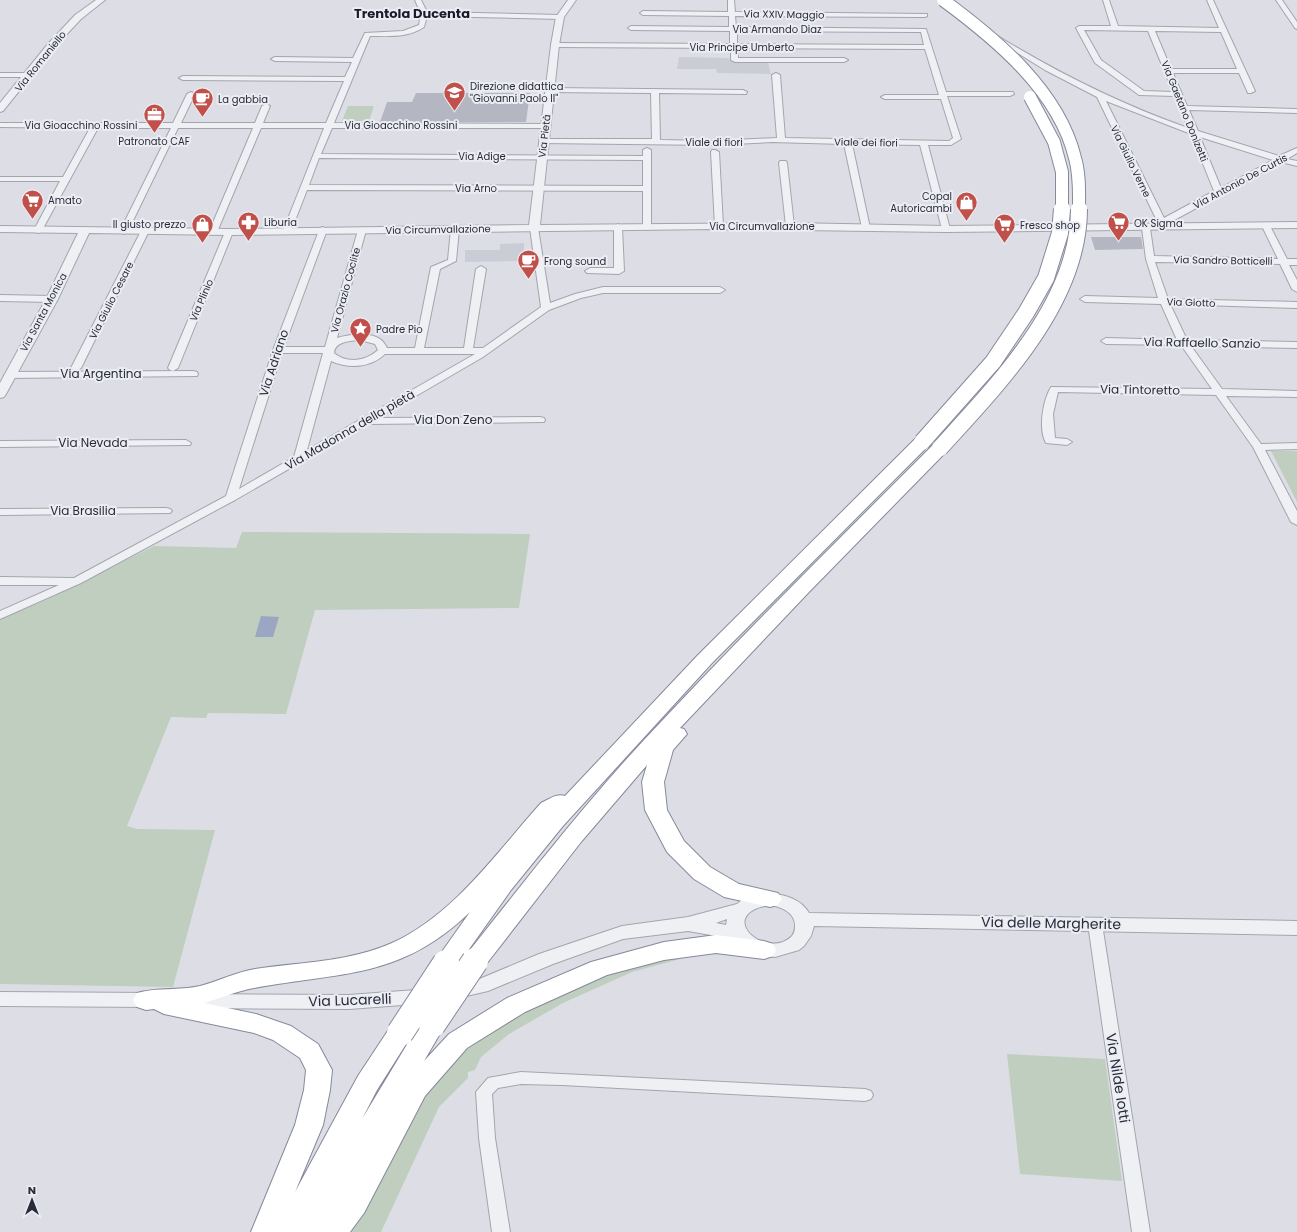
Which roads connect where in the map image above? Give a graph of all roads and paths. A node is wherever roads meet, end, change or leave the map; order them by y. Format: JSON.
{"nodes":[{"id":1,"x":101,"y":0,"type":"edge"},
{"id":2,"x":418,"y":0,"type":"edge"},
{"id":3,"x":572,"y":0,"type":"edge"},
{"id":4,"x":731,"y":0,"type":"edge"},
{"id":5,"x":930,"y":0,"type":"edge"},
{"id":6,"x":939,"y":0,"type":"edge"},
{"id":7,"x":943,"y":0,"type":"edge"},
{"id":8,"x":1106,"y":0,"type":"edge"},
{"id":9,"x":1210,"y":0,"type":"edge"},
{"id":10,"x":1280,"y":0,"type":"edge"},
{"id":11,"x":643,"y":13,"type":"dead end"},
{"id":12,"x":424,"y":14,"type":"junction"},
{"id":13,"x":733,"y":14,"type":"junction"},
{"id":14,"x":925,"y":15,"type":"dead end"},
{"id":15,"x":560,"y":17,"type":"junction"},
{"id":16,"x":1297,"y":27,"type":"edge"},
{"id":17,"x":630,"y":28,"type":"dead end"},
{"id":18,"x":1115,"y":28,"type":"junction"},
{"id":19,"x":734,"y":29,"type":"junction"},
{"id":20,"x":1151,"y":29,"type":"junction"},
{"id":21,"x":1223,"y":30,"type":"junction"},
{"id":22,"x":555,"y":45,"type":"junction"},
{"id":23,"x":733,"y":47,"type":"junction"},
{"id":24,"x":928,"y":47,"type":"junction"},
{"id":25,"x":274,"y":59,"type":"dead end"},
{"id":26,"x":356,"y":60,"type":"junction"},
{"id":27,"x":844,"y":60,"type":"dead end"},
{"id":28,"x":1169,"y":71,"type":"junction"},
{"id":29,"x":1242,"y":71,"type":"junction"},
{"id":30,"x":28,"y":75,"type":"junction"},
{"id":31,"x":776,"y":75,"type":"dead end"},
{"id":32,"x":0,"y":76,"type":"edge"},
{"id":33,"x":183,"y":78,"type":"dead end"},
{"id":34,"x":348,"y":79,"type":"junction"},
{"id":35,"x":549,"y":90,"type":"junction"},
{"id":36,"x":655,"y":91,"type":"junction"},
{"id":37,"x":1251,"y":91,"type":"dead end"},
{"id":38,"x":743,"y":92,"type":"dead end"},
{"id":39,"x":191,"y":94,"type":"dead end"},
{"id":40,"x":1010,"y":94,"type":"dead end"},
{"id":41,"x":1099,"y":94,"type":"junction"},
{"id":42,"x":1178,"y":94,"type":"junction"},
{"id":43,"x":943,"y":95,"type":"junction"},
{"id":44,"x":885,"y":97,"type":"dead end"},
{"id":45,"x":266,"y":106,"type":"dead end"},
{"id":46,"x":1184,"y":108,"type":"junction"},
{"id":47,"x":0,"y":109,"type":"edge"},
{"id":48,"x":1297,"y":111,"type":"edge"},
{"id":49,"x":96,"y":125,"type":"junction"},
{"id":50,"x":177,"y":125,"type":"junction"},
{"id":51,"x":258,"y":125,"type":"junction"},
{"id":52,"x":330,"y":125,"type":"junction"},
{"id":53,"x":545,"y":126,"type":"junction"},
{"id":54,"x":1,"y":127,"type":"edge"},
{"id":55,"x":1194,"y":133,"type":"junction"},
{"id":56,"x":543,"y":141,"type":"junction"},
{"id":57,"x":781,"y":141,"type":"junction"},
{"id":58,"x":652,"y":142,"type":"junction"},
{"id":59,"x":848,"y":142,"type":"junction"},
{"id":60,"x":924,"y":145,"type":"dead end"},
{"id":61,"x":1297,"y":150,"type":"edge"},
{"id":62,"x":715,"y":152,"type":"dead end"},
{"id":63,"x":316,"y":156,"type":"junction"},
{"id":64,"x":541,"y":156,"type":"junction"},
{"id":65,"x":647,"y":158,"type":"junction"},
{"id":66,"x":1281,"y":159,"type":"junction"},
{"id":67,"x":783,"y":163,"type":"dead end"},
{"id":68,"x":1297,"y":164,"type":"edge"},
{"id":69,"x":0,"y":179,"type":"edge"},
{"id":70,"x":66,"y":179,"type":"junction"},
{"id":71,"x":304,"y":187,"type":"junction"},
{"id":72,"x":538,"y":189,"type":"junction"},
{"id":73,"x":647,"y":189,"type":"junction"},
{"id":74,"x":1218,"y":192,"type":"junction"},
{"id":75,"x":1163,"y":225,"type":"junction"},
{"id":76,"x":1297,"y":225,"type":"edge"},
{"id":77,"x":719,"y":226,"type":"junction"},
{"id":78,"x":790,"y":226,"type":"junction"},
{"id":79,"x":1266,"y":226,"type":"junction"},
{"id":80,"x":618,"y":227,"type":"junction"},
{"id":81,"x":647,"y":227,"type":"junction"},
{"id":82,"x":534,"y":228,"type":"junction"},
{"id":83,"x":870,"y":228,"type":"junction"},
{"id":84,"x":1146,"y":228,"type":"junction"},
{"id":85,"x":0,"y":229,"type":"edge"},
{"id":86,"x":455,"y":229,"type":"junction"},
{"id":87,"x":38,"y":230,"type":"junction"},
{"id":88,"x":85,"y":230,"type":"junction"},
{"id":89,"x":323,"y":230,"type":"junction"},
{"id":90,"x":362,"y":230,"type":"junction"},
{"id":91,"x":946,"y":230,"type":"junction"},
{"id":92,"x":124,"y":231,"type":"junction"},
{"id":93,"x":145,"y":231,"type":"junction"},
{"id":94,"x":287,"y":231,"type":"junction"},
{"id":95,"x":213,"y":232,"type":"junction"},
{"id":96,"x":229,"y":232,"type":"junction"},
{"id":97,"x":1150,"y":259,"type":"junction"},
{"id":98,"x":1283,"y":262,"type":"junction"},
{"id":99,"x":1297,"y":262,"type":"edge"},
{"id":100,"x":481,"y":269,"type":"dead end"},
{"id":101,"x":590,"y":271,"type":"dead end"},
{"id":102,"x":1297,"y":289,"type":"edge"},
{"id":103,"x":720,"y":290,"type":"dead end"},
{"id":104,"x":0,"y":298,"type":"edge"},
{"id":105,"x":52,"y":298,"type":"junction"},
{"id":106,"x":1086,"y":300,"type":"dead end"},
{"id":107,"x":1164,"y":301,"type":"junction"},
{"id":108,"x":1297,"y":305,"type":"edge"},
{"id":109,"x":546,"y":308,"type":"junction"},
{"id":110,"x":1106,"y":341,"type":"dead end"},
{"id":111,"x":1183,"y":342,"type":"junction"},
{"id":112,"x":1297,"y":345,"type":"edge"},
{"id":113,"x":278,"y":350,"type":"junction"},
{"id":114,"x":329,"y":350,"type":"junction"},
{"id":115,"x":383,"y":351,"type":"junction"},
{"id":116,"x":419,"y":351,"type":"junction"},
{"id":117,"x":468,"y":351,"type":"junction"},
{"id":118,"x":486,"y":351,"type":"junction"},
{"id":119,"x":76,"y":368,"type":"dead end"},
{"id":120,"x":173,"y":368,"type":"dead end"},
{"id":121,"x":193,"y":374,"type":"dead end"},
{"id":122,"x":10,"y":375,"type":"junction"},
{"id":123,"x":1219,"y":392,"type":"junction"},
{"id":124,"x":0,"y":394,"type":"edge"},
{"id":125,"x":1297,"y":394,"type":"edge"},
{"id":126,"x":540,"y":420,"type":"dead end"},
{"id":127,"x":366,"y":421,"type":"junction"},
{"id":128,"x":1067,"y":442,"type":"dead end"},
{"id":129,"x":186,"y":443,"type":"dead end"},
{"id":130,"x":0,"y":444,"type":"edge"},
{"id":131,"x":931,"y":445,"type":"junction"},
{"id":132,"x":1297,"y":446,"type":"edge"},
{"id":133,"x":1258,"y":447,"type":"junction"},
{"id":134,"x":298,"y":460,"type":"junction"},
{"id":135,"x":231,"y":498,"type":"junction"},
{"id":136,"x":166,"y":511,"type":"dead end"},
{"id":137,"x":0,"y":512,"type":"edge"},
{"id":138,"x":1297,"y":522,"type":"edge"},
{"id":139,"x":0,"y":581,"type":"edge"},
{"id":140,"x":77,"y":581,"type":"junction"},
{"id":141,"x":0,"y":615,"type":"edge"},
{"id":142,"x":761,"y":632,"type":"junction"},
{"id":143,"x":584,"y":791,"type":"junction"},
{"id":144,"x":770,"y":899,"type":"junction"},
{"id":145,"x":741,"y":910,"type":"junction"},
{"id":146,"x":805,"y":919,"type":"junction"},
{"id":147,"x":688,"y":924,"type":"junction"},
{"id":148,"x":1095,"y":924,"type":"junction"},
{"id":149,"x":1297,"y":928,"type":"edge"},
{"id":150,"x":737,"y":933,"type":"junction"},
{"id":151,"x":764,"y":950,"type":"junction"},
{"id":152,"x":0,"y":999,"type":"edge"},
{"id":153,"x":146,"y":1000,"type":"junction"},
{"id":154,"x":865,"y":1095,"type":"dead end"},
{"id":155,"x":265,"y":1232,"type":"edge"},
{"id":156,"x":289,"y":1232,"type":"edge"},
{"id":157,"x":315,"y":1232,"type":"edge"},
{"id":158,"x":333,"y":1232,"type":"edge"},
{"id":159,"x":501,"y":1232,"type":"edge"},
{"id":160,"x":1142,"y":1232,"type":"edge"}],
"edges":[{"from":1,"to":30,"type":"street","name":"Via Romaniello"},
{"from":2,"to":12,"type":"street"},
{"from":3,"to":15,"type":"street","name":"Via Pietà"},
{"from":4,"to":13,"type":"street"},
{"from":5,"to":131,"type":"highway","bridge":true},
{"from":6,"to":41,"type":"street"},
{"from":7,"to":131,"type":"highway","bridge":true},
{"from":8,"to":18,"type":"street"},
{"from":9,"to":21,"type":"street"},
{"from":10,"to":16,"type":"street"},
{"from":11,"to":13,"type":"street","name":"Via XXIV Maggio"},
{"from":12,"to":15,"type":"street"},
{"from":12,"to":26,"type":"street"},
{"from":13,"to":14,"type":"street","name":"Via XXIV Maggio"},
{"from":13,"to":19,"type":"street"},
{"from":15,"to":22,"type":"street","name":"Via Pietà"},
{"from":17,"to":19,"type":"street","name":"Via Armando Diaz"},
{"from":18,"to":20,"type":"street"},
{"from":18,"to":42,"type":"street"},
{"from":19,"to":23,"type":"street"},
{"from":19,"to":24,"type":"street","name":"Via Armando Diaz"},
{"from":20,"to":21,"type":"street"},
{"from":20,"to":28,"type":"street","name":"Via Gaetano Donizetti"},
{"from":21,"to":29,"type":"street"},
{"from":22,"to":23,"type":"street","name":"Via Principe Umberto"},
{"from":22,"to":35,"type":"street","name":"Via Pietà"},
{"from":23,"to":24,"type":"street","name":"Via Principe Umberto"},
{"from":23,"to":27,"type":"street"},
{"from":24,"to":43,"type":"street"},
{"from":25,"to":26,"type":"street"},
{"from":26,"to":34,"type":"street"},
{"from":28,"to":29,"type":"street"},
{"from":28,"to":42,"type":"street","name":"Via Gaetano Donizetti"},
{"from":29,"to":37,"type":"street"},
{"from":30,"to":32,"type":"street"},
{"from":30,"to":47,"type":"street","name":"Via Romaniello"},
{"from":31,"to":57,"type":"street"},
{"from":33,"to":34,"type":"street"},
{"from":34,"to":52,"type":"street"},
{"from":35,"to":36,"type":"street"},
{"from":35,"to":53,"type":"street","name":"Via Pietà"},
{"from":36,"to":38,"type":"street"},
{"from":36,"to":58,"type":"street"},
{"from":39,"to":50,"type":"street"},
{"from":40,"to":43,"type":"street"},
{"from":41,"to":55,"type":"street"},
{"from":41,"to":75,"type":"street","name":"Via Giulio Verne"},
{"from":42,"to":46,"type":"street","name":"Via Gaetano Donizetti"},
{"from":43,"to":44,"type":"street"},
{"from":43,"to":59,"type":"street","name":"Viale dei fiori"},
{"from":45,"to":51,"type":"street"},
{"from":46,"to":48,"type":"street"},
{"from":46,"to":55,"type":"street","name":"Via Gaetano Donizetti"},
{"from":49,"to":50,"type":"street","name":"Via Gioacchino Rossini"},
{"from":49,"to":54,"type":"street","name":"Via Gioacchino Rossini"},
{"from":49,"to":70,"type":"street"},
{"from":50,"to":51,"type":"street","name":"Via Gioacchino Rossini"},
{"from":50,"to":92,"type":"street"},
{"from":51,"to":52,"type":"street","name":"Via Gioacchino Rossini"},
{"from":51,"to":95,"type":"street"},
{"from":52,"to":53,"type":"street","name":"Via Gioacchino Rossini"},
{"from":52,"to":63,"type":"street"},
{"from":53,"to":56,"type":"street","name":"Via Pietà"},
{"from":55,"to":66,"type":"street"},
{"from":55,"to":74,"type":"street","name":"Via Gaetano Donizetti"},
{"from":56,"to":58,"type":"street"},
{"from":56,"to":64,"type":"street","name":"Via Pietà"},
{"from":57,"to":58,"type":"street","name":"Viale di fiori"},
{"from":57,"to":59,"type":"street","name":"Viale dei fiori"},
{"from":58,"to":65,"type":"street"},
{"from":59,"to":83,"type":"street"},
{"from":60,"to":91,"type":"street"},
{"from":61,"to":66,"type":"street","name":"Via Antonio De Curtis"},
{"from":62,"to":77,"type":"street"},
{"from":63,"to":64,"type":"street","name":"Via Adige"},
{"from":63,"to":71,"type":"street"},
{"from":64,"to":65,"type":"street","name":"Via Adige"},
{"from":64,"to":72,"type":"street","name":"Via Pietà"},
{"from":65,"to":73,"type":"street"},
{"from":66,"to":68,"type":"street"},
{"from":66,"to":74,"type":"street","name":"Via Antonio De Curtis"},
{"from":67,"to":78,"type":"street"},
{"from":69,"to":70,"type":"street"},
{"from":70,"to":87,"type":"street"},
{"from":71,"to":72,"type":"street","name":"Via Arno"},
{"from":71,"to":94,"type":"street"},
{"from":72,"to":73,"type":"street","name":"Via Arno"},
{"from":72,"to":82,"type":"street","name":"Via Pietà"},
{"from":73,"to":81,"type":"street"},
{"from":74,"to":75,"type":"street","name":"Via Antonio De Curtis"},
{"from":75,"to":79,"type":"street","name":"Via Circumvallazione"},
{"from":75,"to":84,"type":"street","name":"Via Circumvallazione"},
{"from":76,"to":79,"type":"street","name":"Via Circumvallazione"},
{"from":77,"to":78,"type":"street","name":"Via Circumvallazione"},
{"from":77,"to":81,"type":"street","name":"Via Circumvallazione"},
{"from":78,"to":83,"type":"street","name":"Via Circumvallazione"},
{"from":79,"to":98,"type":"street"},
{"from":80,"to":81,"type":"street","name":"Via Circumvallazione"},
{"from":80,"to":82,"type":"street","name":"Via Circumvallazione"},
{"from":80,"to":101,"type":"street"},
{"from":82,"to":86,"type":"street","name":"Via Circumvallazione"},
{"from":82,"to":109,"type":"street"},
{"from":83,"to":91,"type":"street","name":"Via Circumvallazione"},
{"from":84,"to":91,"type":"street","name":"Via Circumvallazione"},
{"from":84,"to":97,"type":"street"},
{"from":85,"to":87,"type":"street","name":"Via Circumvallazione"},
{"from":86,"to":90,"type":"street","name":"Via Circumvallazione"},
{"from":86,"to":116,"type":"street"},
{"from":87,"to":88,"type":"street","name":"Via Circumvallazione"},
{"from":88,"to":92,"type":"street","name":"Via Circumvallazione"},
{"from":88,"to":105,"type":"street","name":"Via Santa Monica"},
{"from":89,"to":90,"type":"street","name":"Via Circumvallazione"},
{"from":89,"to":94,"type":"street","name":"Via Circumvallazione"},
{"from":89,"to":113,"type":"street","name":"Via Adriano"},
{"from":90,"to":114,"type":"street","name":"Via Orazio Coclite"},
{"from":92,"to":93,"type":"street","name":"Via Circumvallazione"},
{"from":93,"to":95,"type":"street","name":"Via Circumvallazione"},
{"from":93,"to":119,"type":"street","name":"Via Giulio Cesare"},
{"from":94,"to":96,"type":"street","name":"Via Circumvallazione"},
{"from":95,"to":96,"type":"street","name":"Via Circumvallazione"},
{"from":96,"to":120,"type":"street","name":"Via Plinio"},
{"from":97,"to":98,"type":"street","name":"Via Sandro Botticelli"},
{"from":97,"to":107,"type":"street"},
{"from":98,"to":99,"type":"street","name":"Via Sandro Botticelli"},
{"from":98,"to":102,"type":"street"},
{"from":100,"to":117,"type":"street"},
{"from":103,"to":109,"type":"street"},
{"from":104,"to":105,"type":"street"},
{"from":105,"to":122,"type":"street","name":"Via Santa Monica"},
{"from":106,"to":107,"type":"street","name":"Via Giotto"},
{"from":107,"to":108,"type":"street","name":"Via Giotto"},
{"from":107,"to":111,"type":"street"},
{"from":109,"to":118,"type":"street","name":"Via Madonna della pietà"},
{"from":110,"to":111,"type":"street","name":"Via Raffaello Sanzio"},
{"from":111,"to":112,"type":"street","name":"Via Raffaello Sanzio"},
{"from":111,"to":123,"type":"street"},
{"from":113,"to":114,"type":"street"},
{"from":113,"to":135,"type":"street","name":"Via Adriano"},
{"from":114,"to":115,"type":"street"},
{"from":114,"to":115,"type":"street"},
{"from":114,"to":134,"type":"street","name":"Via Orazio Coclite"},
{"from":115,"to":116,"type":"street"},
{"from":116,"to":117,"type":"street"},
{"from":117,"to":118,"type":"street"},
{"from":118,"to":127,"type":"street","name":"Via Madonna della pietà"},
{"from":121,"to":122,"type":"street","name":"Via Argentina"},
{"from":122,"to":124,"type":"street","name":"Via Santa Monica"},
{"from":123,"to":125,"type":"street","name":"Via Tintoretto"},
{"from":123,"to":128,"type":"street","name":"Via Tintoretto"},
{"from":123,"to":133,"type":"street"},
{"from":126,"to":127,"type":"street","name":"Via Don Zeno"},
{"from":127,"to":134,"type":"street","name":"Via Madonna della pietà"},
{"from":129,"to":130,"type":"street","name":"Via Nevada"},
{"from":131,"to":142,"type":"highway"},
{"from":131,"to":143,"type":"highway"},
{"from":132,"to":133,"type":"street"},
{"from":133,"to":138,"type":"street"},
{"from":134,"to":135,"type":"street","name":"Via Madonna della pietà"},
{"from":135,"to":140,"type":"street","name":"Via Madonna della pietà"},
{"from":136,"to":137,"type":"street","name":"Via Brasilia"},
{"from":139,"to":140,"type":"street"},
{"from":140,"to":141,"type":"street","name":"Via Madonna della pietà"},
{"from":142,"to":144,"type":"highway"},
{"from":142,"to":157,"type":"highway","bridge":true},
{"from":143,"to":153,"type":"highway"},
{"from":143,"to":156,"type":"highway","bridge":true},
{"from":144,"to":145,"type":"street","name":"Via Lucarelli"},
{"from":144,"to":146,"type":"street","name":"Via Lucarelli"},
{"from":145,"to":147,"type":"street","name":"Via Lucarelli"},
{"from":145,"to":150,"type":"street"},
{"from":146,"to":148,"type":"street","name":"Via delle Margherite"},
{"from":146,"to":151,"type":"street"},
{"from":147,"to":150,"type":"street","name":"Via Lucarelli"},
{"from":147,"to":153,"type":"street","name":"Via Lucarelli"},
{"from":148,"to":149,"type":"street","name":"Via delle Margherite"},
{"from":148,"to":160,"type":"street","name":"Via Nilde Iotti"},
{"from":150,"to":151,"type":"street","name":"Via Lucarelli"},
{"from":151,"to":158,"type":"highway"},
{"from":152,"to":153,"type":"street","name":"Via Lucarelli"},
{"from":153,"to":155,"type":"highway"},
{"from":154,"to":159,"type":"street"}]}
